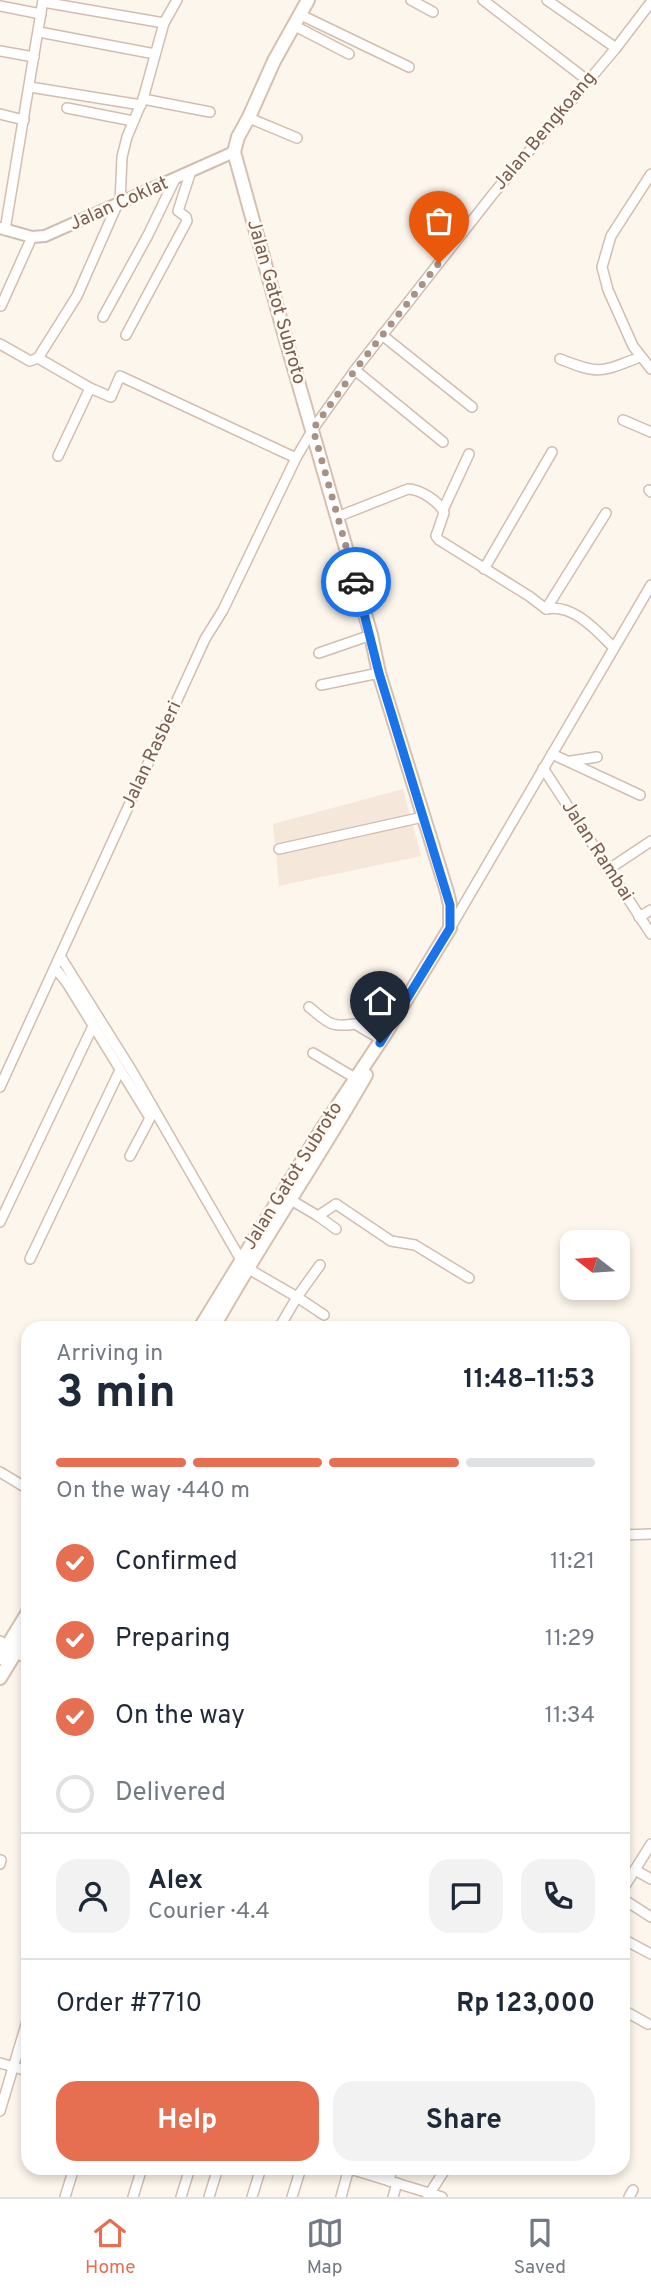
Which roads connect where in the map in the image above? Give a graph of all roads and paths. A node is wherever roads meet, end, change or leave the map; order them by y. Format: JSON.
{"nodes":[{"id":1,"x":177,"y":0,"type":"edge"},
{"id":2,"x":308,"y":0,"type":"edge"},
{"id":3,"x":411,"y":0,"type":"edge"},
{"id":4,"x":483,"y":0,"type":"edge"},
{"id":5,"x":547,"y":0,"type":"edge"},
{"id":6,"x":43,"y":1,"type":"edge"},
{"id":7,"x":647,"y":2,"type":"edge"},
{"id":8,"x":0,"y":6,"type":"edge"},
{"id":9,"x":433,"y":12,"type":"dead end"},
{"id":10,"x":41,"y":14,"type":"junction"},
{"id":11,"x":298,"y":20,"type":"junction"},
{"id":12,"x":164,"y":23,"type":"junction"},
{"id":13,"x":38,"y":32,"type":"junction"},
{"id":14,"x":616,"y":48,"type":"junction"},
{"id":15,"x":0,"y":51,"type":"edge"},
{"id":16,"x":155,"y":54,"type":"junction"},
{"id":17,"x":349,"y":54,"type":"dead end"},
{"id":18,"x":34,"y":57,"type":"junction"},
{"id":19,"x":409,"y":67,"type":"dead end"},
{"id":20,"x":586,"y":80,"type":"junction"},
{"id":21,"x":30,"y":88,"type":"junction"},
{"id":22,"x":142,"y":102,"type":"junction"},
{"id":23,"x":67,"y":108,"type":"dead end"},
{"id":24,"x":210,"y":112,"type":"dead end"},
{"id":25,"x":0,"y":114,"type":"edge"},
{"id":26,"x":249,"y":118,"type":"junction"},
{"id":27,"x":24,"y":120,"type":"junction"},
{"id":28,"x":133,"y":121,"type":"junction"},
{"id":29,"x":297,"y":138,"type":"dead end"},
{"id":30,"x":234,"y":152,"type":"junction"},
{"id":31,"x":191,"y":171,"type":"junction"},
{"id":32,"x":651,"y":174,"type":"edge"},
{"id":33,"x":175,"y":179,"type":"junction"},
{"id":34,"x":118,"y":204,"type":"junction"},
{"id":35,"x":3,"y":229,"type":"edge"},
{"id":36,"x":32,"y":237,"type":"junction"},
{"id":37,"x":1,"y":306,"type":"edge"},
{"id":38,"x":103,"y":317,"type":"dead end"},
{"id":39,"x":126,"y":335,"type":"dead end"},
{"id":40,"x":382,"y":335,"type":"junction"},
{"id":41,"x":0,"y":344,"type":"edge"},
{"id":42,"x":640,"y":357,"type":"junction"},
{"id":43,"x":38,"y":358,"type":"junction"},
{"id":44,"x":560,"y":359,"type":"dead end"},
{"id":45,"x":651,"y":369,"type":"edge"},
{"id":46,"x":355,"y":370,"type":"junction"},
{"id":47,"x":90,"y":388,"type":"junction"},
{"id":48,"x":472,"y":407,"type":"dead end"},
{"id":49,"x":623,"y":420,"type":"dead end"},
{"id":50,"x":313,"y":429,"type":"junction"},
{"id":51,"x":651,"y":432,"type":"edge"},
{"id":52,"x":443,"y":442,"type":"dead end"},
{"id":53,"x":552,"y":452,"type":"dead end"},
{"id":54,"x":469,"y":454,"type":"dead end"},
{"id":55,"x":58,"y":456,"type":"dead end"},
{"id":56,"x":296,"y":458,"type":"junction"},
{"id":57,"x":443,"y":510,"type":"junction"},
{"id":58,"x":606,"y":513,"type":"dead end"},
{"id":59,"x":337,"y":517,"type":"junction"},
{"id":60,"x":484,"y":569,"type":"junction"},
{"id":61,"x":651,"y":585,"type":"edge"},
{"id":62,"x":546,"y":609,"type":"junction"},
{"id":63,"x":371,"y":635,"type":"junction"},
{"id":64,"x":613,"y":647,"type":"junction"},
{"id":65,"x":319,"y":653,"type":"dead end"},
{"id":66,"x":379,"y":673,"type":"junction"},
{"id":67,"x":321,"y":685,"type":"dead end"},
{"id":68,"x":552,"y":754,"type":"junction"},
{"id":69,"x":597,"y":757,"type":"dead end"},
{"id":70,"x":571,"y":761,"type":"junction"},
{"id":71,"x":543,"y":768,"type":"junction"},
{"id":72,"x":639,"y":795,"type":"dead end"},
{"id":73,"x":423,"y":817,"type":"junction"},
{"id":74,"x":651,"y":841,"type":"edge"},
{"id":75,"x":279,"y":849,"type":"dead end"},
{"id":76,"x":609,"y":869,"type":"junction"},
{"id":77,"x":651,"y":909,"type":"edge"},
{"id":78,"x":639,"y":917,"type":"junction"},
{"id":79,"x":450,"y":928,"type":"junction"},
{"id":80,"x":651,"y":934,"type":"edge"},
{"id":81,"x":60,"y":956,"type":"junction"},
{"id":82,"x":55,"y":968,"type":"junction"},
{"id":83,"x":309,"y":1007,"type":"dead end"},
{"id":84,"x":93,"y":1026,"type":"junction"},
{"id":85,"x":381,"y":1041,"type":"junction"},
{"id":86,"x":313,"y":1053,"type":"dead end"},
{"id":87,"x":120,"y":1070,"type":"junction"},
{"id":88,"x":355,"y":1078,"type":"junction"},
{"id":89,"x":0,"y":1087,"type":"edge"},
{"id":90,"x":130,"y":1156,"type":"dead end"},
{"id":91,"x":291,"y":1200,"type":"junction"},
{"id":92,"x":318,"y":1216,"type":"junction"},
{"id":93,"x":0,"y":1222,"type":"edge"},
{"id":94,"x":336,"y":1229,"type":"dead end"},
{"id":95,"x":30,"y":1259,"type":"dead end"},
{"id":96,"x":244,"y":1264,"type":"junction"},
{"id":97,"x":320,"y":1265,"type":"dead end"},
{"id":98,"x":469,"y":1278,"type":"dead end"},
{"id":99,"x":297,"y":1297,"type":"junction"},
{"id":100,"x":324,"y":1315,"type":"dead end"},
{"id":101,"x":205,"y":1321,"type":"edge"},
{"id":102,"x":216,"y":1321,"type":"edge"},
{"id":103,"x":283,"y":1321,"type":"edge"},
{"id":104,"x":0,"y":1472,"type":"edge"},
{"id":105,"x":21,"y":1485,"type":"edge"},
{"id":106,"x":651,"y":1534,"type":"edge"},
{"id":107,"x":630,"y":1535,"type":"edge"},
{"id":108,"x":21,"y":1624,"type":"edge"},
{"id":109,"x":8,"y":1646,"type":"edge"},
{"id":110,"x":0,"y":1658,"type":"edge"},
{"id":111,"x":0,"y":1678,"type":"edge"},
{"id":112,"x":649,"y":1850,"type":"edge"},
{"id":113,"x":635,"y":1870,"type":"junction"},
{"id":114,"x":630,"y":1878,"type":"edge"},
{"id":115,"x":651,"y":1879,"type":"edge"},
{"id":116,"x":630,"y":1904,"type":"edge"},
{"id":117,"x":651,"y":1917,"type":"edge"},
{"id":118,"x":630,"y":1943,"type":"edge"},
{"id":119,"x":651,"y":1954,"type":"edge"},
{"id":120,"x":630,"y":2014,"type":"edge"},
{"id":121,"x":648,"y":2024,"type":"dead end"},
{"id":122,"x":21,"y":2041,"type":"edge"},
{"id":123,"x":0,"y":2063,"type":"edge"},
{"id":124,"x":13,"y":2067,"type":"junction"},
{"id":125,"x":21,"y":2069,"type":"edge"},
{"id":126,"x":0,"y":2111,"type":"edge"},
{"id":127,"x":72,"y":2175,"type":"edge"},
{"id":128,"x":140,"y":2175,"type":"edge"},
{"id":129,"x":188,"y":2175,"type":"edge"},
{"id":130,"x":216,"y":2175,"type":"edge"},
{"id":131,"x":259,"y":2175,"type":"edge"},
{"id":132,"x":299,"y":2175,"type":"edge"},
{"id":133,"x":346,"y":2175,"type":"edge"},
{"id":134,"x":370,"y":2175,"type":"edge"},
{"id":135,"x":393,"y":2175,"type":"edge"},
{"id":136,"x":442,"y":2175,"type":"edge"},
{"id":137,"x":393,"y":2182,"type":"junction"},
{"id":138,"x":429,"y":2195,"type":"edge"},
{"id":139,"x":65,"y":2197,"type":"edge"},
{"id":140,"x":133,"y":2197,"type":"edge"},
{"id":141,"x":181,"y":2197,"type":"edge"},
{"id":142,"x":209,"y":2197,"type":"edge"},
{"id":143,"x":252,"y":2197,"type":"edge"},
{"id":144,"x":292,"y":2197,"type":"edge"},
{"id":145,"x":341,"y":2197,"type":"edge"},
{"id":146,"x":393,"y":2197,"type":"edge"},
{"id":147,"x":442,"y":2197,"type":"edge"}],
"edges":[{"from":1,"to":12,"type":"street"},
{"from":2,"to":11,"type":"main road"},
{"from":3,"to":9,"type":"street"},
{"from":4,"to":20,"type":"street"},
{"from":5,"to":14,"type":"street"},
{"from":6,"to":10,"type":"street"},
{"from":6,"to":12,"type":"street"},
{"from":7,"to":14,"type":"street","name":"Jalan Bengkoang"},
{"from":8,"to":10,"type":"street"},
{"from":10,"to":13,"type":"street"},
{"from":11,"to":17,"type":"street"},
{"from":11,"to":19,"type":"street"},
{"from":11,"to":26,"type":"main road"},
{"from":12,"to":16,"type":"street"},
{"from":13,"to":16,"type":"street"},
{"from":13,"to":18,"type":"street"},
{"from":14,"to":20,"type":"street","name":"Jalan Bengkoang"},
{"from":15,"to":18,"type":"street"},
{"from":16,"to":22,"type":"street"},
{"from":18,"to":21,"type":"street"},
{"from":20,"to":40,"type":"street","name":"Jalan Bengkoang"},
{"from":21,"to":22,"type":"street"},
{"from":21,"to":27,"type":"street"},
{"from":22,"to":24,"type":"street"},
{"from":22,"to":28,"type":"street"},
{"from":23,"to":28,"type":"street"},
{"from":25,"to":27,"type":"street"},
{"from":26,"to":29,"type":"street"},
{"from":26,"to":30,"type":"main road"},
{"from":27,"to":35,"type":"street"},
{"from":28,"to":34,"type":"street"},
{"from":30,"to":31,"type":"street","name":"Jalan Coklat"},
{"from":30,"to":50,"type":"main road","name":"Jalan Gatot Subroto"},
{"from":31,"to":33,"type":"street","name":"Jalan Coklat"},
{"from":31,"to":39,"type":"street"},
{"from":32,"to":42,"type":"street"},
{"from":33,"to":34,"type":"street","name":"Jalan Coklat"},
{"from":33,"to":38,"type":"street"},
{"from":34,"to":36,"type":"street","name":"Jalan Coklat"},
{"from":34,"to":43,"type":"street"},
{"from":35,"to":36,"type":"street"},
{"from":36,"to":37,"type":"street"},
{"from":40,"to":46,"type":"street","name":"Jalan Bengkoang"},
{"from":40,"to":48,"type":"street"},
{"from":41,"to":43,"type":"street"},
{"from":42,"to":44,"type":"street"},
{"from":42,"to":45,"type":"street"},
{"from":43,"to":47,"type":"street"},
{"from":46,"to":50,"type":"street","name":"Jalan Bengkoang"},
{"from":46,"to":52,"type":"street"},
{"from":47,"to":55,"type":"street"},
{"from":47,"to":56,"type":"street"},
{"from":49,"to":51,"type":"street"},
{"from":50,"to":56,"type":"street","name":"Jalan Rasberi"},
{"from":50,"to":59,"type":"main road","name":"Jalan Gatot Subroto"},
{"from":53,"to":60,"type":"street"},
{"from":54,"to":57,"type":"street"},
{"from":56,"to":81,"type":"street","name":"Jalan Rasberi"},
{"from":57,"to":59,"type":"street"},
{"from":57,"to":60,"type":"street"},
{"from":58,"to":62,"type":"street"},
{"from":59,"to":63,"type":"main road","name":"Jalan Gatot Subroto"},
{"from":60,"to":62,"type":"street"},
{"from":61,"to":64,"type":"street"},
{"from":62,"to":64,"type":"street"},
{"from":63,"to":65,"type":"street"},
{"from":63,"to":66,"type":"main road","name":"Jalan Gatot Subroto"},
{"from":64,"to":68,"type":"street"},
{"from":66,"to":67,"type":"street"},
{"from":66,"to":73,"type":"main road","name":"Jalan Gatot Subroto"},
{"from":68,"to":70,"type":"street"},
{"from":68,"to":71,"type":"street"},
{"from":69,"to":70,"type":"street"},
{"from":70,"to":72,"type":"street"},
{"from":71,"to":76,"type":"street","name":"Jalan Rambai"},
{"from":71,"to":79,"type":"street"},
{"from":73,"to":75,"type":"street"},
{"from":73,"to":79,"type":"main road","name":"Jalan Gatot Subroto"},
{"from":74,"to":76,"type":"street"},
{"from":76,"to":78,"type":"street","name":"Jalan Rambai"},
{"from":77,"to":78,"type":"street"},
{"from":78,"to":80,"type":"street","name":"Jalan Rambai"},
{"from":79,"to":85,"type":"main road","name":"Jalan Gatot Subroto"},
{"from":81,"to":82,"type":"street","name":"Jalan Rasberi"},
{"from":81,"to":96,"type":"street"},
{"from":82,"to":84,"type":"street"},
{"from":82,"to":89,"type":"street","name":"Jalan Rasberi"},
{"from":83,"to":85,"type":"street"},
{"from":84,"to":87,"type":"street"},
{"from":84,"to":93,"type":"street"},
{"from":85,"to":88,"type":"main road","name":"Jalan Gatot Subroto"},
{"from":85,"to":91,"type":"main road"},
{"from":86,"to":88,"type":"street"},
{"from":87,"to":90,"type":"street"},
{"from":87,"to":95,"type":"street"},
{"from":88,"to":96,"type":"main road","name":"Jalan Gatot Subroto"},
{"from":91,"to":92,"type":"street"},
{"from":91,"to":96,"type":"main road"},
{"from":92,"to":94,"type":"street"},
{"from":92,"to":98,"type":"street"},
{"from":96,"to":99,"type":"street"},
{"from":96,"to":101,"type":"main road","name":"Jalan Gatot Subroto"},
{"from":96,"to":102,"type":"main road"},
{"from":97,"to":99,"type":"street"},
{"from":99,"to":100,"type":"street"},
{"from":99,"to":103,"type":"street"},
{"from":104,"to":105,"type":"street"},
{"from":106,"to":107,"type":"street"},
{"from":108,"to":109,"type":"main road"},
{"from":109,"to":110,"type":"main road"},
{"from":109,"to":111,"type":"main road"},
{"from":112,"to":113,"type":"street"},
{"from":113,"to":114,"type":"street"},
{"from":113,"to":115,"type":"street"},
{"from":116,"to":117,"type":"street"},
{"from":118,"to":119,"type":"street"},
{"from":120,"to":121,"type":"street"},
{"from":122,"to":124,"type":"street"},
{"from":123,"to":124,"type":"street"},
{"from":124,"to":125,"type":"street"},
{"from":124,"to":126,"type":"street"},
{"from":127,"to":139,"type":"street"},
{"from":128,"to":140,"type":"street"},
{"from":129,"to":141,"type":"street"},
{"from":130,"to":142,"type":"street"},
{"from":131,"to":143,"type":"street"},
{"from":132,"to":144,"type":"street"},
{"from":133,"to":145,"type":"street"},
{"from":134,"to":137,"type":"street"},
{"from":135,"to":137,"type":"street"},
{"from":136,"to":138,"type":"street"},
{"from":137,"to":138,"type":"street"},
{"from":137,"to":146,"type":"street"},
{"from":138,"to":147,"type":"street"}]}
